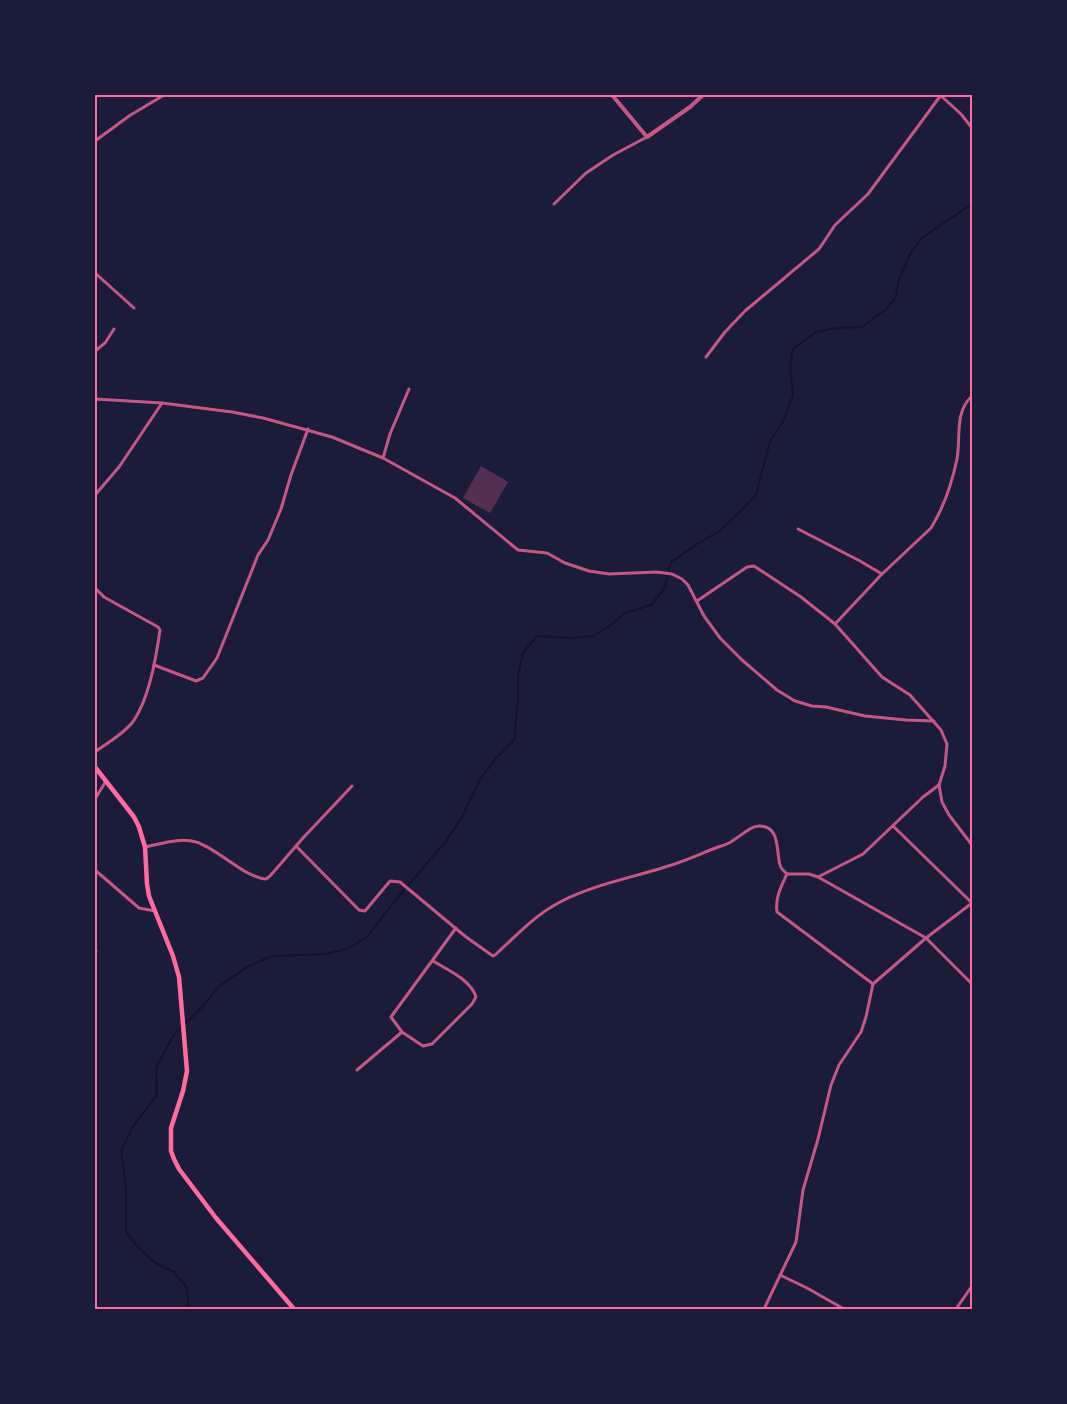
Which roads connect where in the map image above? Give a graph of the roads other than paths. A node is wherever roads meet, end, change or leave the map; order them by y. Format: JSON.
{"nodes":[{"id":1,"x":164,"y":95,"type":"edge"},
{"id":2,"x":612,"y":95,"type":"edge"},
{"id":3,"x":703,"y":95,"type":"edge"},
{"id":4,"x":940,"y":95,"type":"edge"},
{"id":5,"x":972,"y":128,"type":"edge"},
{"id":6,"x":647,"y":137,"type":"junction"},
{"id":7,"x":95,"y":141,"type":"edge"},
{"id":8,"x":554,"y":204,"type":"dead end"},
{"id":9,"x":95,"y":274,"type":"edge"},
{"id":10,"x":134,"y":308,"type":"dead end"},
{"id":11,"x":114,"y":330,"type":"dead end"},
{"id":12,"x":95,"y":351,"type":"edge"},
{"id":13,"x":706,"y":357,"type":"dead end"},
{"id":14,"x":409,"y":389,"type":"dead end"},
{"id":15,"x":972,"y":396,"type":"edge"},
{"id":16,"x":95,"y":398,"type":"edge"},
{"id":17,"x":162,"y":403,"type":"junction"},
{"id":18,"x":308,"y":429,"type":"junction"},
{"id":19,"x":383,"y":458,"type":"junction"},
{"id":20,"x":95,"y":495,"type":"edge"},
{"id":21,"x":798,"y":528,"type":"dead end"},
{"id":22,"x":882,"y":574,"type":"junction"},
{"id":23,"x":95,"y":588,"type":"edge"},
{"id":24,"x":697,"y":601,"type":"junction"},
{"id":25,"x":835,"y":624,"type":"junction"},
{"id":26,"x":154,"y":665,"type":"junction"},
{"id":27,"x":934,"y":721,"type":"junction"},
{"id":28,"x":95,"y":752,"type":"edge"},
{"id":29,"x":95,"y":767,"type":"edge"},
{"id":30,"x":107,"y":780,"type":"junction"},
{"id":31,"x":939,"y":785,"type":"junction"},
{"id":32,"x":352,"y":786,"type":"dead end"},
{"id":33,"x":95,"y":799,"type":"edge"},
{"id":34,"x":892,"y":826,"type":"junction"},
{"id":35,"x":972,"y":845,"type":"edge"},
{"id":36,"x":296,"y":846,"type":"junction"},
{"id":37,"x":145,"y":847,"type":"junction"},
{"id":38,"x":95,"y":870,"type":"edge"},
{"id":39,"x":787,"y":874,"type":"junction"},
{"id":40,"x":818,"y":876,"type":"junction"},
{"id":41,"x":972,"y":903,"type":"edge"},
{"id":42,"x":154,"y":911,"type":"junction"},
{"id":43,"x":456,"y":928,"type":"junction"},
{"id":44,"x":926,"y":938,"type":"junction"},
{"id":45,"x":433,"y":961,"type":"junction"},
{"id":46,"x":872,"y":984,"type":"junction"},
{"id":47,"x":972,"y":984,"type":"edge"},
{"id":48,"x":402,"y":1032,"type":"junction"},
{"id":49,"x":357,"y":1070,"type":"dead end"},
{"id":50,"x":780,"y":1275,"type":"junction"},
{"id":51,"x":972,"y":1286,"type":"edge"},
{"id":52,"x":294,"y":1309,"type":"edge"},
{"id":53,"x":764,"y":1309,"type":"edge"},
{"id":54,"x":844,"y":1309,"type":"edge"},
{"id":55,"x":956,"y":1309,"type":"edge"}],
"edges":[{"from":1,"to":7,"type":"street"},
{"from":2,"to":6,"type":"street"},
{"from":3,"to":6,"type":"street"},
{"from":4,"to":5,"type":"street"},
{"from":4,"to":13,"type":"street"},
{"from":6,"to":8,"type":"street"},
{"from":9,"to":10,"type":"street"},
{"from":11,"to":12,"type":"street"},
{"from":14,"to":19,"type":"street"},
{"from":15,"to":22,"type":"street"},
{"from":16,"to":17,"type":"street"},
{"from":17,"to":18,"type":"street"},
{"from":17,"to":20,"type":"street"},
{"from":18,"to":19,"type":"street"},
{"from":18,"to":26,"type":"street"},
{"from":19,"to":24,"type":"street"},
{"from":21,"to":22,"type":"street"},
{"from":22,"to":25,"type":"street"},
{"from":23,"to":26,"type":"street"},
{"from":24,"to":25,"type":"street"},
{"from":24,"to":27,"type":"street"},
{"from":25,"to":27,"type":"street"},
{"from":26,"to":28,"type":"street"},
{"from":27,"to":31,"type":"street"},
{"from":29,"to":30,"type":"main road"},
{"from":30,"to":33,"type":"street"},
{"from":30,"to":37,"type":"main road"},
{"from":31,"to":34,"type":"street"},
{"from":31,"to":35,"type":"street"},
{"from":32,"to":36,"type":"street"},
{"from":34,"to":40,"type":"street"},
{"from":34,"to":41,"type":"street"},
{"from":36,"to":37,"type":"street"},
{"from":36,"to":43,"type":"street"},
{"from":37,"to":42,"type":"main road"},
{"from":38,"to":42,"type":"street"},
{"from":39,"to":40,"type":"street"},
{"from":39,"to":43,"type":"street"},
{"from":39,"to":46,"type":"street"},
{"from":40,"to":44,"type":"street"},
{"from":41,"to":44,"type":"street"},
{"from":42,"to":52,"type":"main road"},
{"from":43,"to":45,"type":"street"},
{"from":44,"to":46,"type":"street"},
{"from":44,"to":47,"type":"street"},
{"from":45,"to":48,"type":"street"},
{"from":45,"to":48,"type":"street"},
{"from":46,"to":50,"type":"street"},
{"from":48,"to":49,"type":"street"},
{"from":50,"to":53,"type":"street"},
{"from":50,"to":54,"type":"street"},
{"from":51,"to":55,"type":"street"}]}
